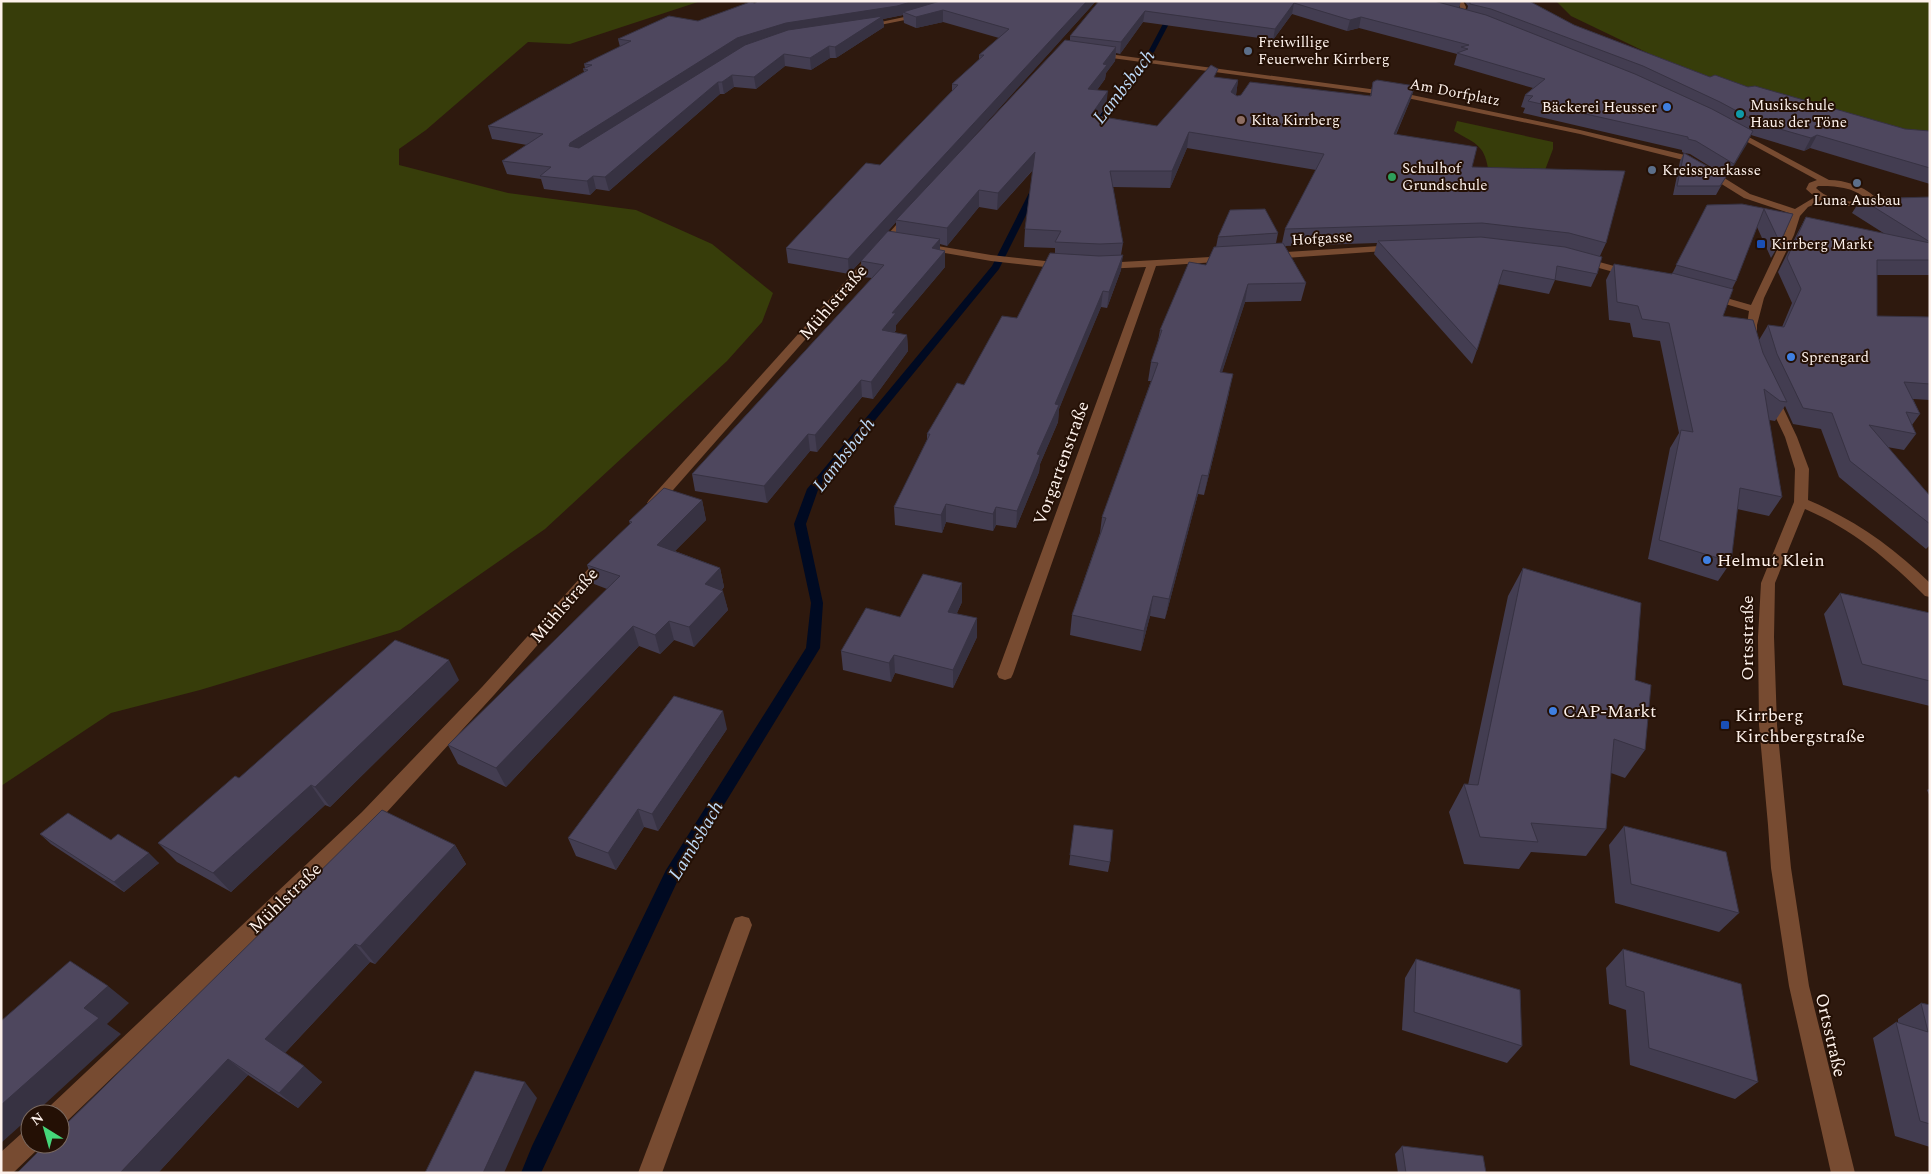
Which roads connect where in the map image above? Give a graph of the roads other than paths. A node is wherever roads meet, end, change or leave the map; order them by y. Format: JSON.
{"nodes":[{"id":1,"x":1460,"y":1,"type":"edge"},
{"id":2,"x":931,"y":13,"type":"edge"},
{"id":3,"x":1462,"y":16,"type":"edge"},
{"id":4,"x":856,"y":28,"type":"edge"},
{"id":5,"x":1088,"y":53,"type":"edge"},
{"id":6,"x":1256,"y":74,"type":"junction"},
{"id":7,"x":1249,"y":84,"type":"edge"},
{"id":8,"x":1727,"y":127,"type":"edge"},
{"id":9,"x":1824,"y":190,"type":"junction"},
{"id":10,"x":1871,"y":198,"type":"junction"},
{"id":11,"x":1930,"y":203,"type":"edge"},
{"id":12,"x":920,"y":204,"type":"edge"},
{"id":13,"x":1797,"y":212,"type":"junction"},
{"id":14,"x":896,"y":242,"type":"junction"},
{"id":15,"x":1410,"y":247,"type":"edge"},
{"id":16,"x":1261,"y":257,"type":"edge"},
{"id":17,"x":1570,"y":257,"type":"edge"},
{"id":18,"x":1241,"y":258,"type":"edge"},
{"id":19,"x":1152,"y":264,"type":"junction"},
{"id":20,"x":1072,"y":266,"type":"edge"},
{"id":21,"x":1090,"y":266,"type":"edge"},
{"id":22,"x":1643,"y":277,"type":"edge"},
{"id":23,"x":1698,"y":293,"type":"edge"},
{"id":24,"x":1753,"y":309,"type":"junction"},
{"id":25,"x":1754,"y":352,"type":"edge"},
{"id":26,"x":1764,"y":378,"type":"edge"},
{"id":27,"x":1801,"y":502,"type":"junction"},
{"id":28,"x":645,"y":514,"type":"edge"},
{"id":29,"x":612,"y":551,"type":"edge"},
{"id":30,"x":1930,"y":592,"type":"edge"},
{"id":31,"x":1005,"y":674,"type":"dead end"},
{"id":32,"x":742,"y":925,"type":"dead end"},
{"id":33,"x":69,"y":1104,"type":"edge"},
{"id":34,"x":20,"y":1150,"type":"edge"},
{"id":35,"x":1,"y":1168,"type":"edge"},
{"id":36,"x":650,"y":1173,"type":"edge"},
{"id":37,"x":1843,"y":1173,"type":"edge"}],
"edges":[{"from":1,"to":3,"type":"street"},
{"from":2,"to":4,"type":"street"},
{"from":5,"to":6,"type":"street","name":"Am Dorfplatz"},
{"from":6,"to":7,"type":"street"},
{"from":6,"to":13,"type":"street","name":"Am Dorfplatz"},
{"from":8,"to":9,"type":"street"},
{"from":9,"to":10,"type":"street"},
{"from":9,"to":10,"type":"street"},
{"from":9,"to":13,"type":"street"},
{"from":10,"to":11,"type":"street"},
{"from":12,"to":14,"type":"street","name":"Mühlstraße"},
{"from":13,"to":24,"type":"street"},
{"from":14,"to":20,"type":"street"},
{"from":14,"to":28,"type":"street","name":"Mühlstraße"},
{"from":15,"to":16,"type":"street","name":"Hofgasse"},
{"from":17,"to":22,"type":"street"},
{"from":18,"to":19,"type":"street"},
{"from":19,"to":21,"type":"street"},
{"from":19,"to":31,"type":"street","name":"Vorgartenstraße"},
{"from":23,"to":24,"type":"street"},
{"from":24,"to":25,"type":"street"},
{"from":26,"to":27,"type":"street","name":"Ortsstraße"},
{"from":27,"to":30,"type":"street"},
{"from":27,"to":37,"type":"street","name":"Ortsstraße"},
{"from":29,"to":33,"type":"street","name":"Mühlstraße"},
{"from":32,"to":36,"type":"street"},
{"from":34,"to":35,"type":"street"}]}
